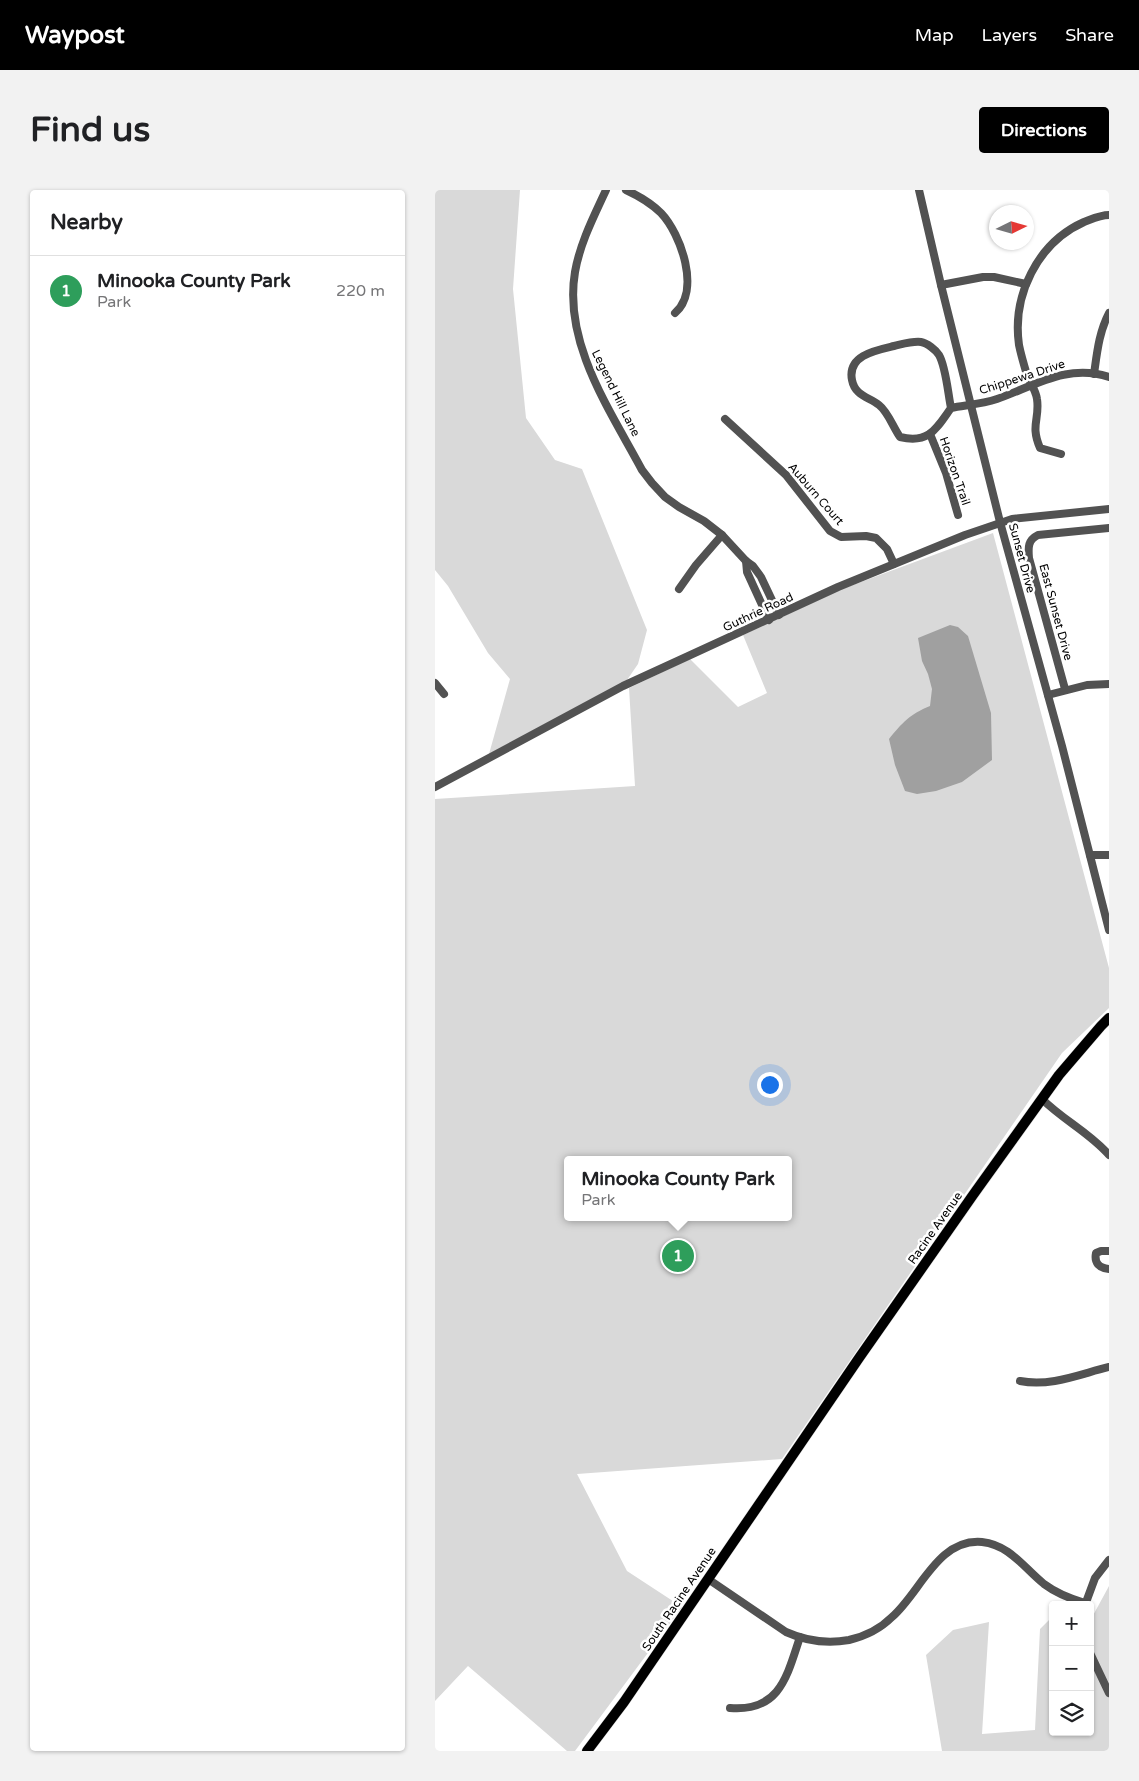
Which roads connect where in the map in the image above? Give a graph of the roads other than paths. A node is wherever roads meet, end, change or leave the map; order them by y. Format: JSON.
{"nodes":[{"id":1,"x":607,"y":190,"type":"edge"},
{"id":2,"x":626,"y":190,"type":"edge"},
{"id":3,"x":919,"y":190,"type":"edge"},
{"id":4,"x":1109,"y":215,"type":"edge"},
{"id":5,"x":1026,"y":284,"type":"junction"},
{"id":6,"x":941,"y":285,"type":"junction"},
{"id":7,"x":1109,"y":312,"type":"edge"},
{"id":8,"x":675,"y":313,"type":"dead end"},
{"id":9,"x":1094,"y":374,"type":"junction"},
{"id":10,"x":1109,"y":377,"type":"edge"},
{"id":11,"x":1031,"y":384,"type":"junction"},
{"id":12,"x":971,"y":406,"type":"junction"},
{"id":13,"x":951,"y":408,"type":"junction"},
{"id":14,"x":725,"y":419,"type":"dead end"},
{"id":15,"x":930,"y":434,"type":"junction"},
{"id":16,"x":1061,"y":454,"type":"dead end"},
{"id":17,"x":1109,"y":509,"type":"edge"},
{"id":18,"x":958,"y":515,"type":"dead end"},
{"id":19,"x":1000,"y":522,"type":"junction"},
{"id":20,"x":1109,"y":528,"type":"edge"},
{"id":21,"x":722,"y":535,"type":"junction"},
{"id":22,"x":746,"y":561,"type":"junction"},
{"id":23,"x":894,"y":564,"type":"junction"},
{"id":24,"x":766,"y":588,"type":"junction"},
{"id":25,"x":679,"y":590,"type":"dead end"},
{"id":26,"x":756,"y":592,"type":"junction"},
{"id":27,"x":779,"y":615,"type":"junction"},
{"id":28,"x":769,"y":620,"type":"junction"},
{"id":29,"x":435,"y":683,"type":"edge"},
{"id":30,"x":1109,"y":684,"type":"edge"},
{"id":31,"x":1065,"y":689,"type":"junction"},
{"id":32,"x":444,"y":694,"type":"dead end"},
{"id":33,"x":1048,"y":695,"type":"junction"},
{"id":34,"x":435,"y":787,"type":"edge"},
{"id":35,"x":1090,"y":855,"type":"junction"},
{"id":36,"x":1109,"y":855,"type":"edge"},
{"id":37,"x":1109,"y":930,"type":"edge"},
{"id":38,"x":1109,"y":1018,"type":"edge"},
{"id":39,"x":1042,"y":1099,"type":"junction"},
{"id":40,"x":1109,"y":1155,"type":"edge"},
{"id":41,"x":1109,"y":1251,"type":"edge"},
{"id":42,"x":1109,"y":1269,"type":"edge"},
{"id":43,"x":1109,"y":1367,"type":"edge"},
{"id":44,"x":1020,"y":1381,"type":"dead end"},
{"id":45,"x":789,"y":1459,"type":"joint"},
{"id":46,"x":1109,"y":1560,"type":"edge"},
{"id":47,"x":708,"y":1579,"type":"junction"},
{"id":48,"x":1078,"y":1601,"type":"edge"},
{"id":49,"x":1086,"y":1601,"type":"edge"},
{"id":50,"x":800,"y":1637,"type":"junction"},
{"id":51,"x":1094,"y":1661,"type":"edge"},
{"id":52,"x":1109,"y":1693,"type":"edge"},
{"id":53,"x":730,"y":1708,"type":"dead end"},
{"id":54,"x":587,"y":1751,"type":"edge"}],
"edges":[{"from":1,"to":21,"type":"street","name":"Legend Hill Lane"},
{"from":2,"to":8,"type":"street"},
{"from":3,"to":6,"type":"street","name":"Sunset Drive"},
{"from":4,"to":5,"type":"street"},
{"from":5,"to":6,"type":"street"},
{"from":5,"to":11,"type":"street"},
{"from":6,"to":12,"type":"street","name":"Sunset Drive"},
{"from":7,"to":9,"type":"street"},
{"from":9,"to":10,"type":"street","name":"Chippewa Drive"},
{"from":9,"to":11,"type":"street","name":"Chippewa Drive"},
{"from":11,"to":12,"type":"street","name":"Chippewa Drive"},
{"from":11,"to":16,"type":"street"},
{"from":12,"to":13,"type":"street"},
{"from":12,"to":19,"type":"street","name":"Sunset Drive"},
{"from":13,"to":15,"type":"street","name":"Horizon Trail"},
{"from":13,"to":15,"type":"street","name":"Horizon Trail"},
{"from":14,"to":23,"type":"street","name":"Auburn Court"},
{"from":15,"to":18,"type":"street","name":"Horizon Trail"},
{"from":17,"to":19,"type":"street","name":"Guthrie Road"},
{"from":19,"to":23,"type":"street","name":"Guthrie Road"},
{"from":19,"to":33,"type":"street","name":"Sunset Drive"},
{"from":20,"to":31,"type":"street","name":"East Sunset Drive"},
{"from":21,"to":22,"type":"street","name":"Legend Hill Lane"},
{"from":21,"to":25,"type":"street"},
{"from":22,"to":24,"type":"street","name":"Legend Hill Lane"},
{"from":22,"to":26,"type":"street","name":"Legend Hill Lane"},
{"from":23,"to":27,"type":"street","name":"Guthrie Road"},
{"from":24,"to":26,"type":"street"},
{"from":24,"to":27,"type":"street","name":"Legend Hill Lane"},
{"from":26,"to":28,"type":"street","name":"Legend Hill Lane"},
{"from":27,"to":28,"type":"street","name":"Guthrie Road"},
{"from":28,"to":34,"type":"street","name":"Guthrie Road"},
{"from":29,"to":32,"type":"street"},
{"from":30,"to":31,"type":"street"},
{"from":31,"to":33,"type":"street"},
{"from":33,"to":35,"type":"street","name":"Sunset Drive"},
{"from":35,"to":36,"type":"street"},
{"from":35,"to":37,"type":"street","name":"Sunset Drive"},
{"from":38,"to":39,"type":"main road","name":"Racine Avenue"},
{"from":39,"to":40,"type":"street"},
{"from":39,"to":45,"type":"main road","name":"Racine Avenue"},
{"from":41,"to":42,"type":"street"},
{"from":43,"to":44,"type":"street"},
{"from":45,"to":47,"type":"main road","name":"South Racine Avenue"},
{"from":46,"to":49,"type":"street"},
{"from":47,"to":50,"type":"street"},
{"from":47,"to":54,"type":"main road","name":"South Racine Avenue"},
{"from":48,"to":50,"type":"street"},
{"from":50,"to":53,"type":"street"},
{"from":51,"to":52,"type":"street"}]}
